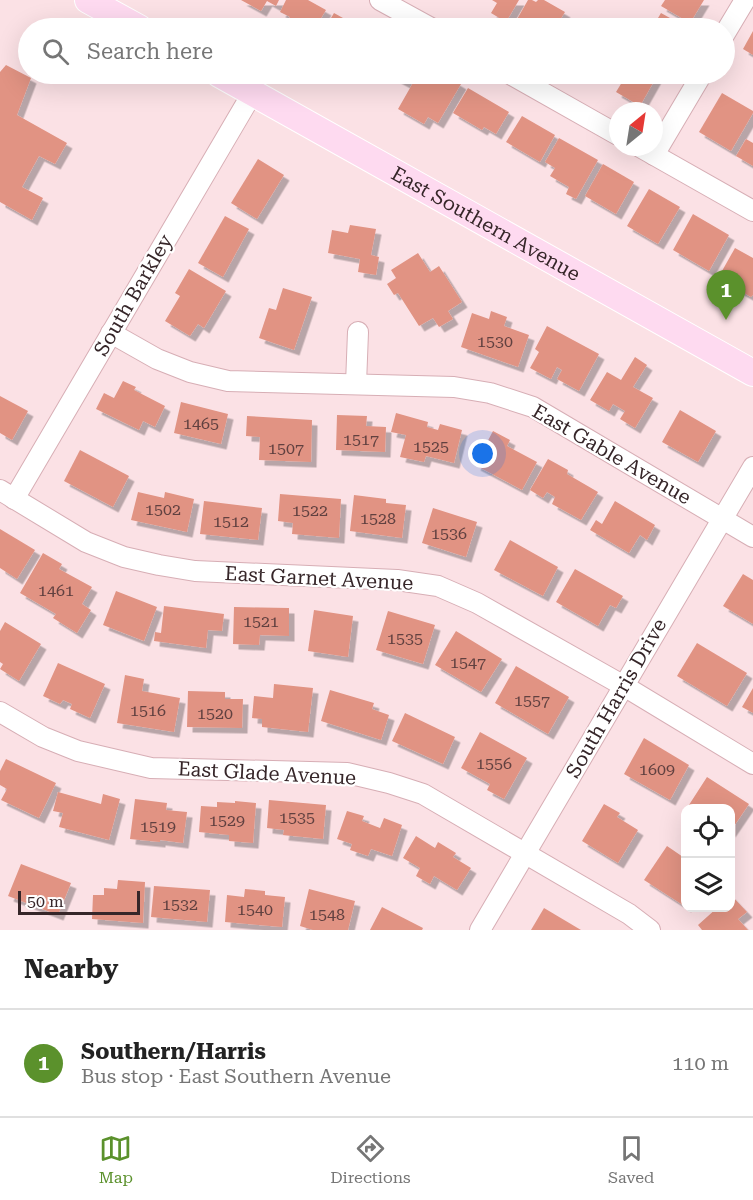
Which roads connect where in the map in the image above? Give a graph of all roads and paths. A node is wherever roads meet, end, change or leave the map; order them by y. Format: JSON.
{"nodes":[{"id":1,"x":88,"y":0,"type":"edge"},
{"id":2,"x":380,"y":0,"type":"edge"},
{"id":3,"x":745,"y":0,"type":"edge"},
{"id":4,"x":121,"y":18,"type":"edge"},
{"id":5,"x":413,"y":18,"type":"edge"},
{"id":6,"x":734,"y":18,"type":"edge"},
{"id":7,"x":238,"y":84,"type":"edge"},
{"id":8,"x":528,"y":84,"type":"edge"},
{"id":9,"x":695,"y":84,"type":"edge"},
{"id":10,"x":253,"y":92,"type":"junction"},
{"id":11,"x":663,"y":129,"type":"edge"},
{"id":12,"x":609,"y":130,"type":"edge"},
{"id":13,"x":656,"y":156,"type":"edge"},
{"id":14,"x":753,"y":211,"type":"edge"},
{"id":15,"x":358,"y":332,"type":"dead end"},
{"id":16,"x":111,"y":333,"type":"junction"},
{"id":17,"x":753,"y":373,"type":"edge"},
{"id":18,"x":356,"y":384,"type":"junction"},
{"id":19,"x":753,"y":466,"type":"edge"},
{"id":20,"x":7,"y":495,"type":"edge"},
{"id":21,"x":722,"y":519,"type":"junction"},
{"id":22,"x":753,"y":537,"type":"edge"},
{"id":23,"x":624,"y":686,"type":"junction"},
{"id":24,"x":0,"y":712,"type":"edge"},
{"id":25,"x":753,"y":764,"type":"edge"},
{"id":26,"x":525,"y":854,"type":"junction"},
{"id":27,"x":480,"y":930,"type":"edge"},
{"id":28,"x":650,"y":930,"type":"edge"}],
"edges":[{"from":1,"to":4,"type":"main road"},
{"from":2,"to":5,"type":"street"},
{"from":3,"to":6,"type":"street"},
{"from":7,"to":10,"type":"main road","name":"East Southern Avenue"},
{"from":8,"to":12,"type":"street"},
{"from":9,"to":11,"type":"street"},
{"from":10,"to":16,"type":"street","name":"South Barkley"},
{"from":10,"to":17,"type":"main road","name":"East Southern Avenue"},
{"from":13,"to":14,"type":"street"},
{"from":15,"to":18,"type":"street"},
{"from":16,"to":18,"type":"street","name":"East Gable Avenue"},
{"from":16,"to":20,"type":"street","name":"South Barkley"},
{"from":18,"to":21,"type":"street","name":"East Gable Avenue"},
{"from":19,"to":21,"type":"street","name":"South Harris Drive"},
{"from":20,"to":23,"type":"street","name":"East Garnet Avenue"},
{"from":21,"to":22,"type":"street","name":"East Gable Avenue"},
{"from":21,"to":23,"type":"street","name":"South Harris Drive"},
{"from":23,"to":25,"type":"street","name":"East Garnet Avenue"},
{"from":23,"to":26,"type":"street","name":"South Harris Drive"},
{"from":24,"to":26,"type":"street","name":"East Glade Avenue"},
{"from":26,"to":27,"type":"street","name":"South Harris Drive"},
{"from":26,"to":28,"type":"street","name":"East Glade Avenue"}]}
